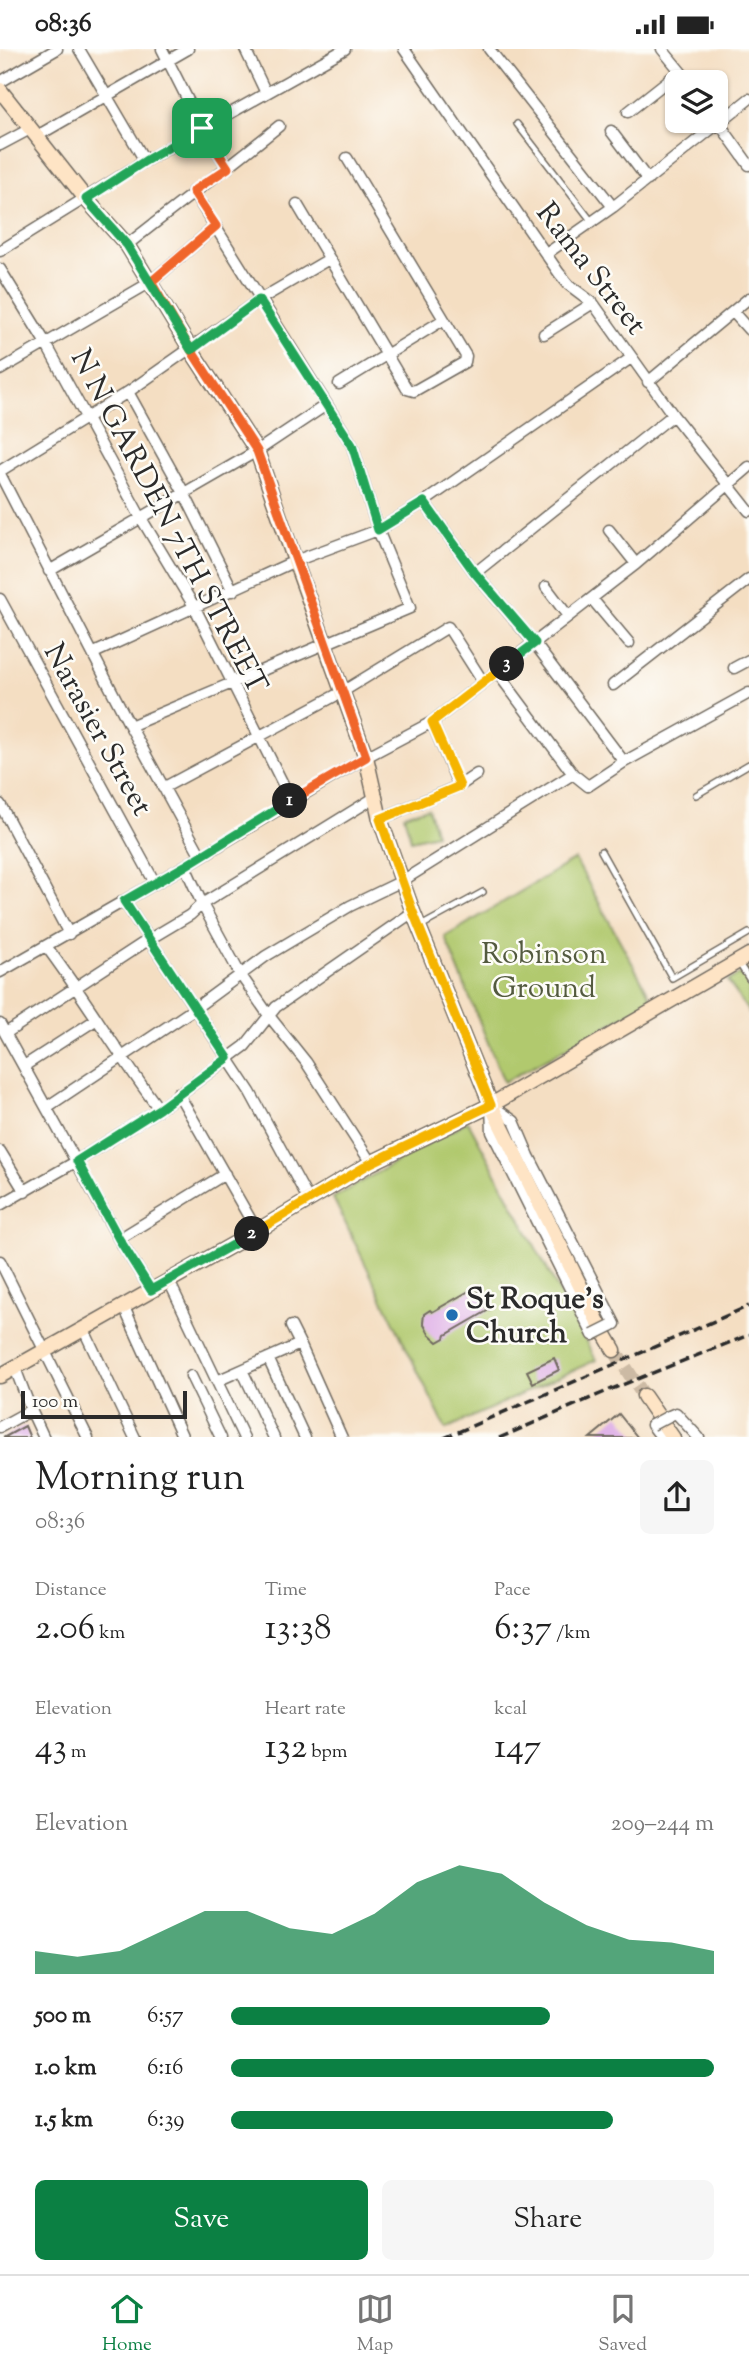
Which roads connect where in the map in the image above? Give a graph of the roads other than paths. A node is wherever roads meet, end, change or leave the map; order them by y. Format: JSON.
{"nodes":[{"id":1,"x":57,"y":49,"type":"edge"},
{"id":2,"x":79,"y":49,"type":"edge"},
{"id":3,"x":162,"y":49,"type":"edge"},
{"id":4,"x":188,"y":49,"type":"edge"},
{"id":5,"x":245,"y":49,"type":"edge"},
{"id":6,"x":345,"y":49,"type":"edge"},
{"id":7,"x":404,"y":49,"type":"edge"},
{"id":8,"x":489,"y":49,"type":"edge"},
{"id":9,"x":662,"y":49,"type":"edge"},
{"id":10,"x":168,"y":60,"type":"junction"},
{"id":11,"x":679,"y":70,"type":"edge"},
{"id":12,"x":0,"y":82,"type":"edge"},
{"id":13,"x":665,"y":83,"type":"edge"},
{"id":14,"x":0,"y":90,"type":"edge"},
{"id":15,"x":266,"y":93,"type":"junction"},
{"id":16,"x":107,"y":96,"type":"junction"},
{"id":17,"x":749,"y":99,"type":"edge"},
{"id":18,"x":628,"y":112,"type":"dead end"},
{"id":19,"x":728,"y":114,"type":"edge"},
{"id":20,"x":517,"y":124,"type":"dead end"},
{"id":21,"x":279,"y":126,"type":"dead end"},
{"id":22,"x":202,"y":128,"type":"junction"},
{"id":23,"x":611,"y":131,"type":"dead end"},
{"id":24,"x":34,"y":133,"type":"junction"},
{"id":25,"x":704,"y":133,"type":"edge"},
{"id":26,"x":725,"y":133,"type":"edge"},
{"id":27,"x":0,"y":145,"type":"edge"},
{"id":28,"x":348,"y":158,"type":"dead end"},
{"id":29,"x":145,"y":161,"type":"junction"},
{"id":30,"x":749,"y":165,"type":"edge"},
{"id":31,"x":228,"y":168,"type":"junction"},
{"id":32,"x":648,"y":180,"type":"junction"},
{"id":33,"x":193,"y":191,"type":"junction"},
{"id":34,"x":86,"y":199,"type":"junction"},
{"id":35,"x":297,"y":204,"type":"dead end"},
{"id":36,"x":613,"y":207,"type":"junction"},
{"id":37,"x":593,"y":223,"type":"junction"},
{"id":38,"x":216,"y":226,"type":"junction"},
{"id":39,"x":127,"y":245,"type":"junction"},
{"id":40,"x":0,"y":251,"type":"edge"},
{"id":41,"x":546,"y":254,"type":"junction"},
{"id":42,"x":329,"y":259,"type":"junction"},
{"id":43,"x":0,"y":269,"type":"edge"},
{"id":44,"x":151,"y":282,"type":"junction"},
{"id":45,"x":749,"y":298,"type":"edge"},
{"id":46,"x":259,"y":300,"type":"junction"},
{"id":47,"x":593,"y":303,"type":"junction"},
{"id":48,"x":733,"y":312,"type":"junction"},
{"id":49,"x":443,"y":320,"type":"junction"},
{"id":50,"x":749,"y":330,"type":"edge"},
{"id":51,"x":544,"y":334,"type":"dead end"},
{"id":52,"x":46,"y":342,"type":"junction"},
{"id":53,"x":191,"y":350,"type":"junction"},
{"id":54,"x":386,"y":355,"type":"junction"},
{"id":55,"x":631,"y":358,"type":"junction"},
{"id":56,"x":0,"y":370,"type":"edge"},
{"id":57,"x":648,"y":381,"type":"junction"},
{"id":58,"x":339,"y":384,"type":"dead end"},
{"id":59,"x":128,"y":391,"type":"junction"},
{"id":60,"x":326,"y":405,"type":"junction"},
{"id":61,"x":673,"y":415,"type":"junction"},
{"id":62,"x":85,"y":418,"type":"junction"},
{"id":63,"x":257,"y":451,"type":"junction"},
{"id":64,"x":749,"y":467,"type":"edge"},
{"id":65,"x":0,"y":472,"type":"edge"},
{"id":66,"x":729,"y":484,"type":"junction"},
{"id":67,"x":184,"y":493,"type":"junction"},
{"id":68,"x":424,"y":502,"type":"junction"},
{"id":69,"x":749,"y":511,"type":"edge"},
{"id":70,"x":141,"y":518,"type":"junction"},
{"id":71,"x":378,"y":530,"type":"junction"},
{"id":72,"x":609,"y":530,"type":"dead end"},
{"id":73,"x":295,"y":561,"type":"junction"},
{"id":74,"x":635,"y":564,"type":"junction"},
{"id":75,"x":49,"y":571,"type":"junction"},
{"id":76,"x":475,"y":573,"type":"junction"},
{"id":77,"x":748,"y":583,"type":"edge"},
{"id":78,"x":546,"y":587,"type":"dead end"},
{"id":79,"x":233,"y":591,"type":"junction"},
{"id":80,"x":0,"y":599,"type":"edge"},
{"id":81,"x":592,"y":599,"type":"junction"},
{"id":82,"x":195,"y":608,"type":"junction"},
{"id":83,"x":568,"y":616,"type":"junction"},
{"id":84,"x":535,"y":643,"type":"junction"},
{"id":85,"x":629,"y":643,"type":"dead end"},
{"id":86,"x":326,"y":644,"type":"junction"},
{"id":87,"x":94,"y":653,"type":"junction"},
{"id":88,"x":749,"y":660,"type":"edge"},
{"id":89,"x":734,"y":669,"type":"dead end"},
{"id":90,"x":497,"y":672,"type":"junction"},
{"id":91,"x":483,"y":682,"type":"junction"},
{"id":92,"x":233,"y":683,"type":"junction"},
{"id":93,"x":613,"y":685,"type":"dead end"},
{"id":94,"x":342,"y":692,"type":"junction"},
{"id":95,"x":749,"y":694,"type":"edge"},
{"id":96,"x":432,"y":722,"type":"junction"},
{"id":97,"x":130,"y":726,"type":"junction"},
{"id":98,"x":257,"y":736,"type":"junction"},
{"id":99,"x":366,"y":757,"type":"junction"},
{"id":100,"x":624,"y":762,"type":"junction"},
{"id":101,"x":749,"y":764,"type":"edge"},
{"id":102,"x":477,"y":774,"type":"dead end"},
{"id":103,"x":573,"y":774,"type":"junction"},
{"id":104,"x":460,"y":786,"type":"junction"},
{"id":105,"x":163,"y":788,"type":"junction"},
{"id":106,"x":696,"y":795,"type":"dead end"},
{"id":107,"x":374,"y":798,"type":"junction"},
{"id":108,"x":290,"y":800,"type":"junction"},
{"id":109,"x":0,"y":804,"type":"edge"},
{"id":110,"x":380,"y":819,"type":"junction"},
{"id":111,"x":601,"y":851,"type":"dead end"},
{"id":112,"x":201,"y":856,"type":"junction"},
{"id":113,"x":185,"y":866,"type":"junction"},
{"id":114,"x":402,"y":881,"type":"junction"},
{"id":115,"x":155,"y":883,"type":"junction"},
{"id":116,"x":483,"y":892,"type":"dead end"},
{"id":117,"x":124,"y":901,"type":"junction"},
{"id":118,"x":202,"y":904,"type":"junction"},
{"id":119,"x":413,"y":912,"type":"junction"},
{"id":120,"x":419,"y":927,"type":"junction"},
{"id":121,"x":749,"y":933,"type":"edge"},
{"id":122,"x":69,"y":934,"type":"junction"},
{"id":123,"x":148,"y":940,"type":"junction"},
{"id":124,"x":46,"y":946,"type":"junction"},
{"id":125,"x":743,"y":959,"type":"edge"},
{"id":126,"x":1,"y":970,"type":"edge"},
{"id":127,"x":240,"y":974,"type":"junction"},
{"id":128,"x":672,"y":978,"type":"junction"},
{"id":129,"x":749,"y":979,"type":"edge"},
{"id":130,"x":77,"y":988,"type":"junction"},
{"id":131,"x":687,"y":992,"type":"junction"},
{"id":132,"x":194,"y":1009,"type":"junction"},
{"id":133,"x":270,"y":1017,"type":"junction"},
{"id":134,"x":97,"y":1019,"type":"junction"},
{"id":135,"x":3,"y":1029,"type":"edge"},
{"id":136,"x":121,"y":1058,"type":"junction"},
{"id":137,"x":228,"y":1058,"type":"junction"},
{"id":138,"x":24,"y":1066,"type":"junction"},
{"id":139,"x":178,"y":1093,"type":"junction"},
{"id":140,"x":491,"y":1105,"type":"junction"},
{"id":141,"x":47,"y":1107,"type":"junction"},
{"id":142,"x":159,"y":1109,"type":"junction"},
{"id":143,"x":0,"y":1151,"type":"edge"},
{"id":144,"x":77,"y":1161,"type":"junction"},
{"id":145,"x":371,"y":1163,"type":"junction"},
{"id":146,"x":225,"y":1174,"type":"junction"},
{"id":147,"x":25,"y":1192,"type":"junction"},
{"id":148,"x":309,"y":1201,"type":"junction"},
{"id":149,"x":0,"y":1205,"type":"edge"},
{"id":150,"x":257,"y":1231,"type":"junction"},
{"id":151,"x":119,"y":1239,"type":"junction"},
{"id":152,"x":0,"y":1261,"type":"edge"},
{"id":153,"x":169,"y":1281,"type":"junction"},
{"id":154,"x":151,"y":1290,"type":"junction"},
{"id":155,"x":123,"y":1305,"type":"junction"},
{"id":156,"x":291,"y":1326,"type":"dead end"},
{"id":157,"x":84,"y":1330,"type":"junction"},
{"id":158,"x":300,"y":1344,"type":"junction"},
{"id":159,"x":46,"y":1350,"type":"junction"},
{"id":160,"x":614,"y":1350,"type":"tunnel mouth"},
{"id":161,"x":268,"y":1358,"type":"junction"},
{"id":162,"x":242,"y":1370,"type":"junction"},
{"id":163,"x":4,"y":1373,"type":"edge"},
{"id":164,"x":191,"y":1376,"type":"dead end"},
{"id":165,"x":217,"y":1381,"type":"junction"},
{"id":166,"x":644,"y":1397,"type":"tunnel mouth"},
{"id":167,"x":31,"y":1410,"type":"junction"},
{"id":168,"x":0,"y":1427,"type":"edge"},
{"id":169,"x":44,"y":1437,"type":"edge"},
{"id":170,"x":88,"y":1437,"type":"edge"},
{"id":171,"x":135,"y":1437,"type":"edge"},
{"id":172,"x":183,"y":1437,"type":"edge"},
{"id":173,"x":221,"y":1437,"type":"edge"},
{"id":174,"x":244,"y":1437,"type":"edge"},
{"id":175,"x":274,"y":1437,"type":"edge"},
{"id":176,"x":305,"y":1437,"type":"edge"},
{"id":177,"x":342,"y":1437,"type":"edge"},
{"id":178,"x":662,"y":1437,"type":"edge"},
{"id":179,"x":673,"y":1437,"type":"edge"},
{"id":180,"x":699,"y":1437,"type":"edge"}],
"edges":[{"from":1,"to":12,"type":"street"},
{"from":2,"to":16,"type":"street"},
{"from":3,"to":10,"type":"street"},
{"from":4,"to":10,"type":"street"},
{"from":5,"to":15,"type":"street"},
{"from":6,"to":15,"type":"street"},
{"from":7,"to":41,"type":"street","name":"Rama Street"},
{"from":8,"to":36,"type":"street"},
{"from":9,"to":11,"type":"street"},
{"from":10,"to":16,"type":"street"},
{"from":10,"to":22,"type":"street"},
{"from":13,"to":18,"type":"street"},
{"from":14,"to":24,"type":"street"},
{"from":15,"to":22,"type":"street"},
{"from":16,"to":24,"type":"street"},
{"from":16,"to":29,"type":"street"},
{"from":17,"to":19,"type":"street"},
{"from":20,"to":37,"type":"lane"},
{"from":21,"to":31,"type":"street"},
{"from":22,"to":29,"type":"street"},
{"from":22,"to":31,"type":"street"},
{"from":23,"to":32,"type":"street"},
{"from":24,"to":27,"type":"street"},
{"from":24,"to":34,"type":"street"},
{"from":25,"to":32,"type":"street"},
{"from":26,"to":30,"type":"street"},
{"from":28,"to":49,"type":"street"},
{"from":29,"to":34,"type":"street"},
{"from":31,"to":33,"type":"street"},
{"from":32,"to":36,"type":"street"},
{"from":33,"to":38,"type":"street"},
{"from":33,"to":39,"type":"street"},
{"from":34,"to":39,"type":"street"},
{"from":34,"to":40,"type":"street"},
{"from":35,"to":42,"type":"street"},
{"from":36,"to":37,"type":"street"},
{"from":37,"to":41,"type":"street"},
{"from":38,"to":44,"type":"street"},
{"from":38,"to":46,"type":"street"},
{"from":39,"to":44,"type":"street"},
{"from":41,"to":47,"type":"street","name":"Rama Street"},
{"from":42,"to":46,"type":"street"},
{"from":42,"to":54,"type":"street"},
{"from":43,"to":52,"type":"street","name":"N N GARDEN 7TH STREET"},
{"from":44,"to":52,"type":"street"},
{"from":44,"to":53,"type":"street"},
{"from":45,"to":48,"type":"street"},
{"from":46,"to":53,"type":"street"},
{"from":46,"to":60,"type":"street"},
{"from":47,"to":51,"type":"street"},
{"from":47,"to":55,"type":"street","name":"Rama Street"},
{"from":48,"to":50,"type":"street"},
{"from":48,"to":57,"type":"street"},
{"from":49,"to":54,"type":"street"},
{"from":49,"to":54,"type":"street"},
{"from":52,"to":56,"type":"street"},
{"from":52,"to":62,"type":"street","name":"N N GARDEN 7TH STREET"},
{"from":53,"to":59,"type":"street"},
{"from":53,"to":63,"type":"street"},
{"from":54,"to":58,"type":"street"},
{"from":55,"to":57,"type":"street","name":"Rama Street"},
{"from":55,"to":68,"type":"street"},
{"from":57,"to":61,"type":"street","name":"Rama Street"},
{"from":59,"to":62,"type":"street"},
{"from":59,"to":67,"type":"street"},
{"from":60,"to":63,"type":"street"},
{"from":60,"to":71,"type":"street"},
{"from":61,"to":66,"type":"street","name":"Rama Street"},
{"from":61,"to":76,"type":"street"},
{"from":62,"to":65,"type":"street"},
{"from":62,"to":70,"type":"street","name":"N N GARDEN 7TH STREET"},
{"from":63,"to":67,"type":"street"},
{"from":63,"to":73,"type":"street"},
{"from":64,"to":66,"type":"street"},
{"from":65,"to":75,"type":"street"},
{"from":66,"to":69,"type":"street","name":"Rama Street"},
{"from":66,"to":74,"type":"street"},
{"from":67,"to":70,"type":"street"},
{"from":67,"to":79,"type":"street"},
{"from":68,"to":71,"type":"street"},
{"from":68,"to":76,"type":"street"},
{"from":70,"to":75,"type":"street"},
{"from":70,"to":82,"type":"street","name":"N N GARDEN 7TH STREET"},
{"from":71,"to":73,"type":"street"},
{"from":71,"to":86,"type":"street"},
{"from":72,"to":74,"type":"street"},
{"from":73,"to":79,"type":"street"},
{"from":73,"to":86,"type":"street"},
{"from":74,"to":81,"type":"street"},
{"from":75,"to":87,"type":"street"},
{"from":76,"to":84,"type":"street"},
{"from":77,"to":93,"type":"street"},
{"from":78,"to":83,"type":"street"},
{"from":79,"to":82,"type":"street"},
{"from":80,"to":115,"type":"street","name":"Narasier Street"},
{"from":81,"to":83,"type":"street"},
{"from":81,"to":85,"type":"street"},
{"from":82,"to":87,"type":"street"},
{"from":82,"to":92,"type":"street","name":"N N GARDEN 7TH STREET"},
{"from":83,"to":84,"type":"street"},
{"from":84,"to":90,"type":"street"},
{"from":84,"to":100,"type":"street"},
{"from":86,"to":92,"type":"street"},
{"from":86,"to":94,"type":"street"},
{"from":87,"to":97,"type":"street"},
{"from":88,"to":89,"type":"street"},
{"from":90,"to":91,"type":"street"},
{"from":90,"to":103,"type":"street"},
{"from":91,"to":94,"type":"street"},
{"from":91,"to":96,"type":"street"},
{"from":92,"to":97,"type":"street"},
{"from":92,"to":98,"type":"street","name":"N N GARDEN 7TH STREET"},
{"from":94,"to":98,"type":"street"},
{"from":94,"to":99,"type":"street"},
{"from":95,"to":100,"type":"street"},
{"from":96,"to":99,"type":"street"},
{"from":96,"to":104,"type":"street"},
{"from":97,"to":105,"type":"street"},
{"from":98,"to":105,"type":"street"},
{"from":98,"to":108,"type":"street","name":"N N GARDEN 7TH STREET"},
{"from":99,"to":107,"type":"street"},
{"from":99,"to":108,"type":"street"},
{"from":100,"to":103,"type":"street"},
{"from":101,"to":106,"type":"lane"},
{"from":102,"to":104,"type":"street"},
{"from":103,"to":114,"type":"street"},
{"from":104,"to":110,"type":"street"},
{"from":105,"to":112,"type":"street"},
{"from":107,"to":110,"type":"street"},
{"from":107,"to":118,"type":"street"},
{"from":108,"to":112,"type":"street"},
{"from":109,"to":122,"type":"street"},
{"from":110,"to":114,"type":"street"},
{"from":111,"to":128,"type":"lane"},
{"from":112,"to":113,"type":"street"},
{"from":113,"to":115,"type":"street"},
{"from":113,"to":118,"type":"street"},
{"from":114,"to":119,"type":"street"},
{"from":114,"to":127,"type":"street"},
{"from":115,"to":117,"type":"street"},
{"from":116,"to":120,"type":"lane"},
{"from":117,"to":122,"type":"street"},
{"from":117,"to":123,"type":"street"},
{"from":118,"to":123,"type":"street"},
{"from":118,"to":127,"type":"street"},
{"from":119,"to":120,"type":"street"},
{"from":119,"to":133,"type":"street"},
{"from":120,"to":140,"type":"street"},
{"from":121,"to":128,"type":"lane"},
{"from":122,"to":124,"type":"street"},
{"from":123,"to":130,"type":"street"},
{"from":123,"to":132,"type":"street"},
{"from":124,"to":126,"type":"street"},
{"from":124,"to":130,"type":"street"},
{"from":125,"to":129,"type":"lane"},
{"from":125,"to":131,"type":"street"},
{"from":127,"to":132,"type":"street"},
{"from":127,"to":133,"type":"street"},
{"from":128,"to":131,"type":"lane"},
{"from":130,"to":134,"type":"street"},
{"from":130,"to":135,"type":"street"},
{"from":131,"to":140,"type":"street"},
{"from":132,"to":136,"type":"street"},
{"from":132,"to":137,"type":"street"},
{"from":133,"to":137,"type":"street"},
{"from":133,"to":145,"type":"street"},
{"from":134,"to":136,"type":"street"},
{"from":134,"to":138,"type":"street"},
{"from":135,"to":138,"type":"street"},
{"from":136,"to":141,"type":"street"},
{"from":136,"to":142,"type":"street"},
{"from":137,"to":139,"type":"street"},
{"from":137,"to":148,"type":"street"},
{"from":138,"to":141,"type":"street"},
{"from":139,"to":142,"type":"street"},
{"from":139,"to":146,"type":"street"},
{"from":140,"to":140,"type":"street","bridge":true},
{"from":140,"to":145,"type":"street"},
{"from":140,"to":160,"type":"street"},
{"from":141,"to":144,"type":"street"},
{"from":142,"to":144,"type":"street"},
{"from":143,"to":147,"type":"street"},
{"from":144,"to":147,"type":"street"},
{"from":144,"to":151,"type":"street"},
{"from":145,"to":148,"type":"street"},
{"from":146,"to":150,"type":"street"},
{"from":146,"to":151,"type":"street"},
{"from":147,"to":149,"type":"street"},
{"from":148,"to":150,"type":"street"},
{"from":150,"to":153,"type":"street"},
{"from":151,"to":154,"type":"street"},
{"from":152,"to":159,"type":"street"},
{"from":153,"to":154,"type":"street"},
{"from":153,"to":165,"type":"street"},
{"from":154,"to":155,"type":"street"},
{"from":155,"to":157,"type":"street"},
{"from":155,"to":172,"type":"street"},
{"from":156,"to":158,"type":"street"},
{"from":157,"to":159,"type":"street"},
{"from":157,"to":171,"type":"street"},
{"from":158,"to":161,"type":"street"},
{"from":158,"to":177,"type":"street"},
{"from":159,"to":163,"type":"street"},
{"from":159,"to":170,"type":"street"},
{"from":161,"to":162,"type":"street"},
{"from":161,"to":176,"type":"street"},
{"from":162,"to":165,"type":"street"},
{"from":162,"to":175,"type":"street"},
{"from":163,"to":167,"type":"street"},
{"from":164,"to":173,"type":"street"},
{"from":165,"to":174,"type":"street"},
{"from":166,"to":179,"type":"street"},
{"from":167,"to":168,"type":"street"},
{"from":167,"to":169,"type":"street"},
{"from":178,"to":180,"type":"street","bridge":true}]}
